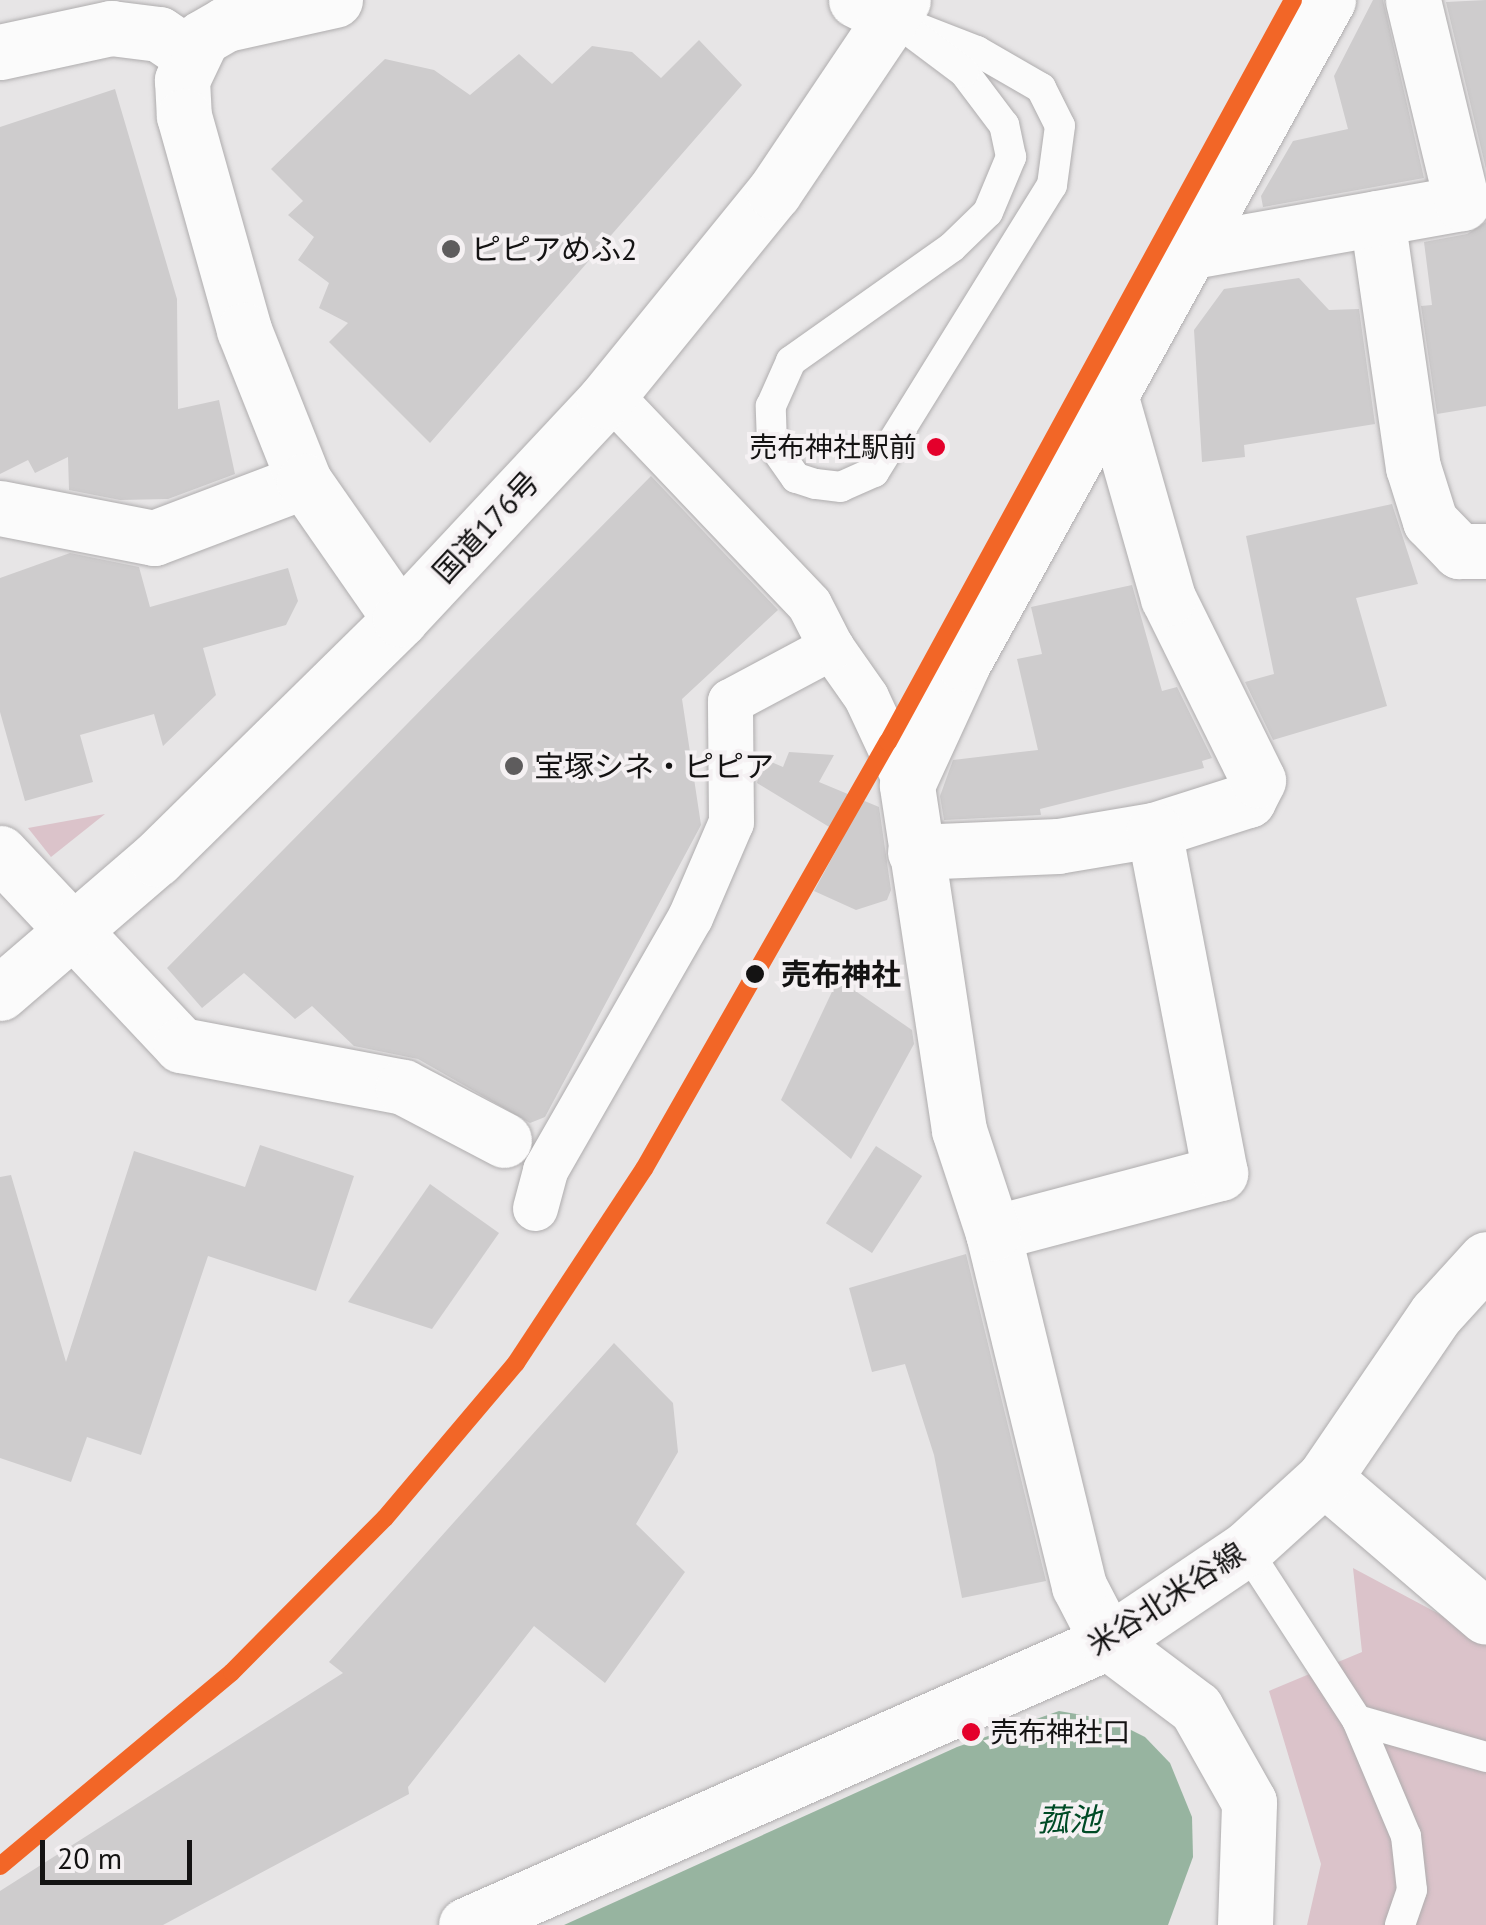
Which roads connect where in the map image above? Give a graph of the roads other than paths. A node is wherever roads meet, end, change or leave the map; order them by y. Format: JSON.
{"nodes":[{"id":1,"x":336,"y":0,"type":"edge"},
{"id":2,"x":1328,"y":0,"type":"edge"},
{"id":3,"x":1413,"y":0,"type":"edge"},
{"id":4,"x":884,"y":6,"type":"edge"},
{"id":5,"x":0,"y":52,"type":"edge"},
{"id":6,"x":190,"y":55,"type":"junction"},
{"id":7,"x":1474,"y":200,"type":"edge"},
{"id":8,"x":1378,"y":218,"type":"junction"},
{"id":9,"x":1192,"y":251,"type":"junction"},
{"id":10,"x":610,"y":394,"type":"junction"},
{"id":11,"x":1112,"y":402,"type":"junction"},
{"id":12,"x":304,"y":482,"type":"junction"},
{"id":13,"x":0,"y":508,"type":"edge"},
{"id":14,"x":1486,"y":551,"type":"edge"},
{"id":15,"x":400,"y":619,"type":"junction"},
{"id":16,"x":830,"y":646,"type":"junction"},
{"id":17,"x":907,"y":786,"type":"junction"},
{"id":18,"x":1154,"y":830,"type":"junction"},
{"id":19,"x":916,"y":852,"type":"junction"},
{"id":20,"x":0,"y":853,"type":"edge"},
{"id":21,"x":75,"y":932,"type":"junction"},
{"id":22,"x":0,"y":993,"type":"edge"},
{"id":23,"x":504,"y":1140,"type":"dead end"},
{"id":24,"x":535,"y":1208,"type":"dead end"},
{"id":25,"x":993,"y":1234,"type":"junction"},
{"id":26,"x":1486,"y":1259,"type":"edge"},
{"id":27,"x":1324,"y":1478,"type":"junction"},
{"id":28,"x":1246,"y":1550,"type":"junction"},
{"id":29,"x":1486,"y":1617,"type":"edge"},
{"id":30,"x":1108,"y":1642,"type":"junction"},
{"id":31,"x":1358,"y":1720,"type":"junction"},
{"id":32,"x":1486,"y":1757,"type":"edge"},
{"id":33,"x":466,"y":1925,"type":"edge"},
{"id":34,"x":1245,"y":1925,"type":"edge"},
{"id":35,"x":1400,"y":1925,"type":"edge"}],
"edges":[{"from":1,"to":6,"type":"main road"},
{"from":2,"to":9,"type":"main road"},
{"from":3,"to":7,"type":"main road"},
{"from":4,"to":4,"type":"lane"},
{"from":4,"to":10,"type":"main road","name":"国道176号"},
{"from":5,"to":6,"type":"main road"},
{"from":6,"to":12,"type":"main road"},
{"from":7,"to":8,"type":"main road"},
{"from":8,"to":9,"type":"main road"},
{"from":8,"to":14,"type":"main road"},
{"from":9,"to":11,"type":"main road"},
{"from":10,"to":15,"type":"main road","name":"国道176号"},
{"from":10,"to":16,"type":"street"},
{"from":11,"to":17,"type":"main road"},
{"from":11,"to":18,"type":"main road"},
{"from":12,"to":13,"type":"main road"},
{"from":12,"to":15,"type":"main road"},
{"from":15,"to":21,"type":"main road","name":"国道176号"},
{"from":16,"to":17,"type":"street"},
{"from":16,"to":24,"type":"street"},
{"from":17,"to":19,"type":"main road"},
{"from":18,"to":19,"type":"main road"},
{"from":18,"to":25,"type":"main road"},
{"from":19,"to":25,"type":"main road"},
{"from":20,"to":21,"type":"main road"},
{"from":21,"to":22,"type":"main road","name":"国道176号"},
{"from":21,"to":23,"type":"main road"},
{"from":25,"to":30,"type":"main road"},
{"from":26,"to":27,"type":"main road","name":"米谷北米谷線"},
{"from":27,"to":28,"type":"main road","name":"米谷北米谷線"},
{"from":27,"to":29,"type":"main road"},
{"from":28,"to":30,"type":"main road","name":"米谷北米谷線"},
{"from":28,"to":31,"type":"lane"},
{"from":30,"to":33,"type":"main road","name":"米谷北米谷線"},
{"from":30,"to":34,"type":"main road"},
{"from":31,"to":32,"type":"lane"},
{"from":31,"to":35,"type":"lane"}]}
